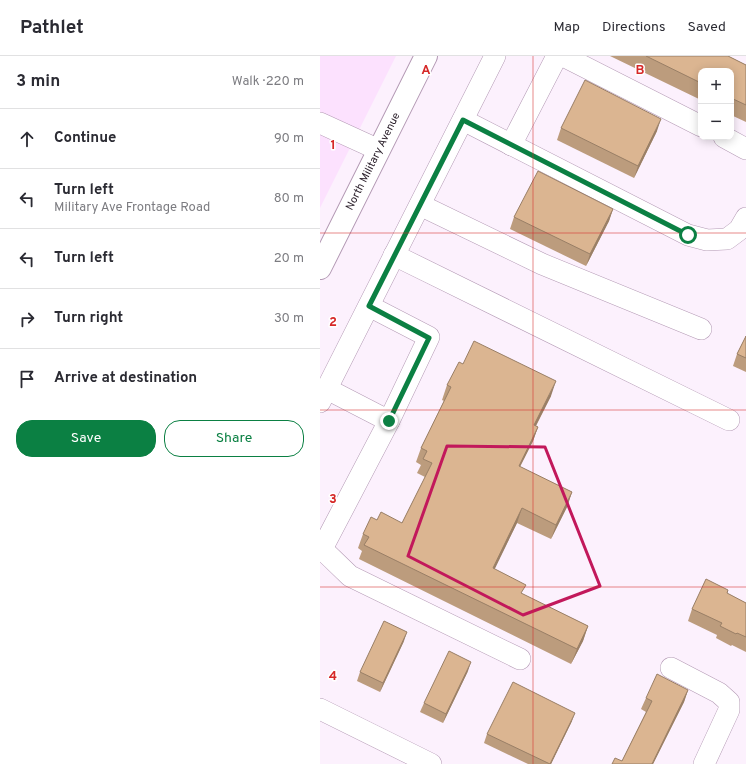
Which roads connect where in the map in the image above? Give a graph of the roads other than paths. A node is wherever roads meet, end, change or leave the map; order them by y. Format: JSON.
{"nodes":[{"id":1,"x":426,"y":56,"type":"edge"},
{"id":2,"x":495,"y":56,"type":"edge"},
{"id":3,"x":558,"y":56,"type":"edge"},
{"id":4,"x":562,"y":56,"type":"edge"},
{"id":5,"x":463,"y":120,"type":"junction"},
{"id":6,"x":320,"y":123,"type":"edge"},
{"id":7,"x":698,"y":124,"type":"edge"},
{"id":8,"x":730,"y":140,"type":"edge"},
{"id":9,"x":512,"y":145,"type":"junction"},
{"id":10,"x":746,"y":149,"type":"edge"},
{"id":11,"x":379,"y":150,"type":"junction"},
{"id":12,"x":420,"y":205,"type":"junction"},
{"id":13,"x":746,"y":218,"type":"edge"},
{"id":14,"x":394,"y":255,"type":"junction"},
{"id":15,"x":320,"y":268,"type":"edge"},
{"id":16,"x":369,"y":306,"type":"junction"},
{"id":17,"x":701,"y":328,"type":"dead end"},
{"id":18,"x":323,"y":396,"type":"edge"},
{"id":19,"x":729,"y":420,"type":"dead end"},
{"id":20,"x":389,"y":421,"type":"junction"},
{"id":21,"x":321,"y":548,"type":"edge"},
{"id":22,"x":520,"y":659,"type":"dead end"},
{"id":23,"x":671,"y":668,"type":"dead end"},
{"id":24,"x":320,"y":709,"type":"edge"},
{"id":25,"x":431,"y":764,"type":"edge"},
{"id":26,"x":704,"y":764,"type":"edge"}],
"edges":[{"from":1,"to":11,"type":"main road","name":"North Military Avenue"},
{"from":2,"to":5,"type":"street"},
{"from":3,"to":9,"type":"street"},
{"from":4,"to":7,"type":"street"},
{"from":5,"to":9,"type":"street"},
{"from":5,"to":12,"type":"street"},
{"from":6,"to":11,"type":"street"},
{"from":8,"to":10,"type":"street"},
{"from":9,"to":13,"type":"street"},
{"from":11,"to":15,"type":"main road","name":"North Military Avenue"},
{"from":12,"to":14,"type":"street"},
{"from":12,"to":17,"type":"street"},
{"from":14,"to":16,"type":"street"},
{"from":14,"to":19,"type":"street"},
{"from":16,"to":18,"type":"street"},
{"from":16,"to":20,"type":"street"},
{"from":18,"to":20,"type":"street"},
{"from":20,"to":21,"type":"street"},
{"from":21,"to":22,"type":"street"},
{"from":23,"to":26,"type":"street"},
{"from":24,"to":25,"type":"street"}]}
